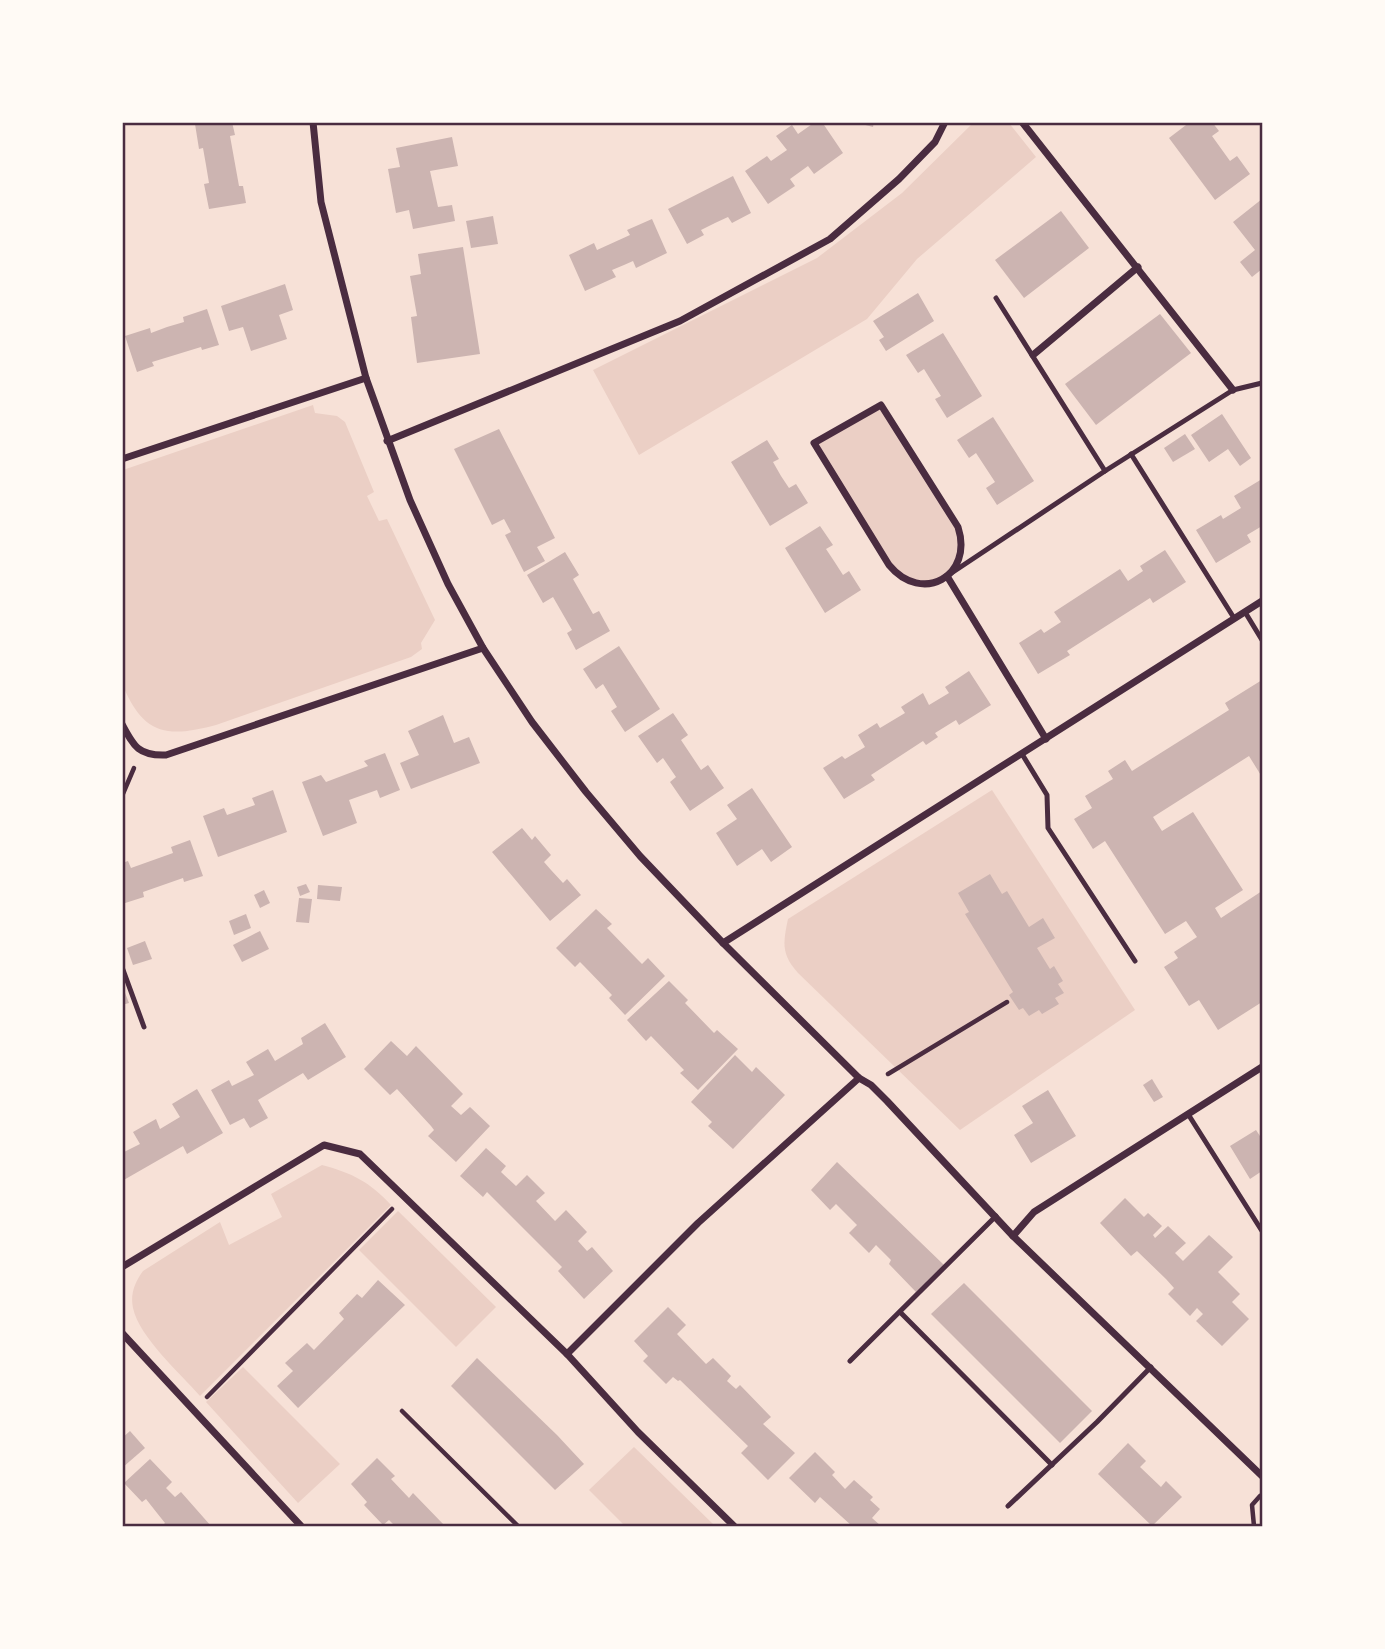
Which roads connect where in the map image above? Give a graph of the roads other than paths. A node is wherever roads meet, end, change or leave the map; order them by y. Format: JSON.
{"nodes":[{"id":1,"x":313,"y":122,"type":"edge"},
{"id":2,"x":945,"y":122,"type":"edge"},
{"id":3,"x":1022,"y":122,"type":"edge"},
{"id":4,"x":1138,"y":267,"type":"junction"},
{"id":5,"x":996,"y":298,"type":"dead end"},
{"id":6,"x":1032,"y":355,"type":"junction"},
{"id":7,"x":366,"y":379,"type":"junction"},
{"id":8,"x":1262,"y":383,"type":"edge"},
{"id":9,"x":1233,"y":390,"type":"junction"},
{"id":10,"x":387,"y":441,"type":"junction"},
{"id":11,"x":1131,"y":454,"type":"junction"},
{"id":12,"x":122,"y":459,"type":"edge"},
{"id":13,"x":1105,"y":471,"type":"junction"},
{"id":14,"x":947,"y":576,"type":"junction"},
{"id":15,"x":1262,"y":601,"type":"edge"},
{"id":16,"x":1245,"y":612,"type":"junction"},
{"id":17,"x":1234,"y":618,"type":"junction"},
{"id":18,"x":1262,"y":640,"type":"edge"},
{"id":19,"x":482,"y":648,"type":"junction"},
{"id":20,"x":122,"y":724,"type":"edge"},
{"id":21,"x":1046,"y":739,"type":"junction"},
{"id":22,"x":1022,"y":754,"type":"junction"},
{"id":23,"x":723,"y":943,"type":"junction"},
{"id":24,"x":1135,"y":961,"type":"dead end"},
{"id":25,"x":122,"y":967,"type":"edge"},
{"id":26,"x":145,"y":1027,"type":"dead end"},
{"id":27,"x":1262,"y":1067,"type":"edge"},
{"id":28,"x":859,"y":1078,"type":"junction"},
{"id":29,"x":1188,"y":1114,"type":"junction"},
{"id":30,"x":996,"y":1216,"type":"junction"},
{"id":31,"x":1262,"y":1231,"type":"edge"},
{"id":32,"x":1013,"y":1236,"type":"junction"},
{"id":33,"x":122,"y":1267,"type":"edge"},
{"id":34,"x":900,"y":1311,"type":"junction"},
{"id":35,"x":122,"y":1333,"type":"edge"},
{"id":36,"x":567,"y":1354,"type":"junction"},
{"id":37,"x":849,"y":1362,"type":"dead end"},
{"id":38,"x":1151,"y":1367,"type":"junction"},
{"id":39,"x":1052,"y":1465,"type":"junction"},
{"id":40,"x":1262,"y":1476,"type":"edge"},
{"id":41,"x":1008,"y":1506,"type":"dead end"},
{"id":42,"x":301,"y":1527,"type":"edge"},
{"id":43,"x":734,"y":1527,"type":"edge"}],
"edges":[{"from":1,"to":7,"type":"street"},
{"from":2,"to":10,"type":"street"},
{"from":3,"to":4,"type":"street"},
{"from":4,"to":6,"type":"street"},
{"from":4,"to":9,"type":"street"},
{"from":5,"to":6,"type":"lane"},
{"from":6,"to":13,"type":"lane"},
{"from":7,"to":10,"type":"street"},
{"from":7,"to":12,"type":"street"},
{"from":8,"to":9,"type":"lane"},
{"from":9,"to":11,"type":"lane"},
{"from":10,"to":19,"type":"street"},
{"from":11,"to":13,"type":"lane"},
{"from":11,"to":17,"type":"lane"},
{"from":13,"to":14,"type":"lane"},
{"from":14,"to":14,"type":"street"},
{"from":14,"to":21,"type":"street"},
{"from":15,"to":16,"type":"street"},
{"from":16,"to":17,"type":"street"},
{"from":16,"to":18,"type":"lane"},
{"from":17,"to":21,"type":"street"},
{"from":19,"to":20,"type":"street"},
{"from":19,"to":23,"type":"street"},
{"from":21,"to":22,"type":"street"},
{"from":22,"to":23,"type":"street"},
{"from":22,"to":24,"type":"lane"},
{"from":23,"to":28,"type":"street"},
{"from":25,"to":26,"type":"lane"},
{"from":27,"to":29,"type":"street"},
{"from":28,"to":30,"type":"street"},
{"from":28,"to":36,"type":"street"},
{"from":29,"to":31,"type":"lane"},
{"from":29,"to":32,"type":"street"},
{"from":30,"to":32,"type":"street"},
{"from":30,"to":34,"type":"lane"},
{"from":32,"to":38,"type":"street"},
{"from":33,"to":36,"type":"street"},
{"from":34,"to":37,"type":"lane"},
{"from":34,"to":39,"type":"lane"},
{"from":35,"to":42,"type":"street"},
{"from":36,"to":43,"type":"street"},
{"from":38,"to":39,"type":"lane"},
{"from":38,"to":40,"type":"street"},
{"from":39,"to":41,"type":"lane"}]}
